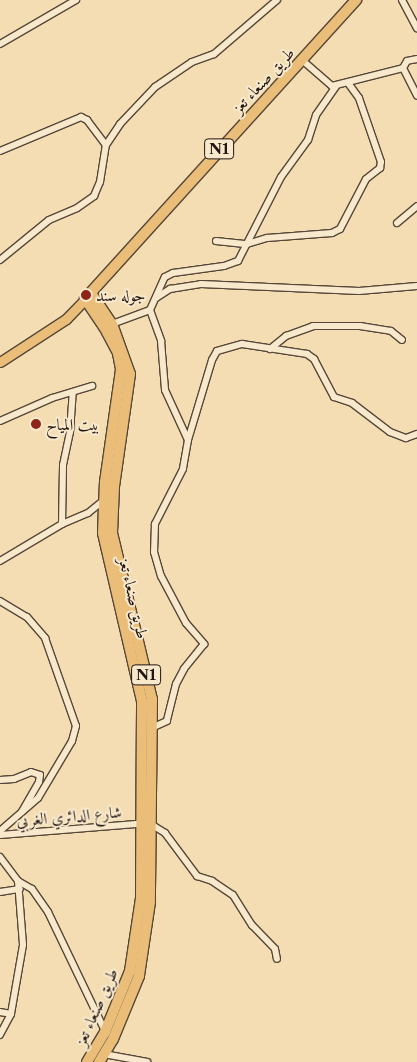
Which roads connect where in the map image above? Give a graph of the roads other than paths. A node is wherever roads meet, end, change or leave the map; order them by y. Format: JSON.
{"nodes":[{"id":1,"x":76,"y":0,"type":"edge"},
{"id":2,"x":277,"y":0,"type":"edge"},
{"id":3,"x":356,"y":0,"type":"edge"},
{"id":4,"x":402,"y":0,"type":"edge"},
{"id":5,"x":417,"y":28,"type":"edge"},
{"id":6,"x":0,"y":44,"type":"edge"},
{"id":7,"x":417,"y":59,"type":"edge"},
{"id":8,"x":302,"y":60,"type":"junction"},
{"id":9,"x":403,"y":68,"type":"junction"},
{"id":10,"x":348,"y":83,"type":"junction"},
{"id":11,"x":336,"y":86,"type":"junction"},
{"id":12,"x":417,"y":96,"type":"edge"},
{"id":13,"x":106,"y":145,"type":"junction"},
{"id":14,"x":0,"y":152,"type":"edge"},
{"id":15,"x":417,"y":206,"type":"edge"},
{"id":16,"x":397,"y":223,"type":"dead end"},
{"id":17,"x":216,"y":241,"type":"dead end"},
{"id":18,"x":247,"y":244,"type":"junction"},
{"id":19,"x":0,"y":260,"type":"edge"},
{"id":20,"x":417,"y":286,"type":"edge"},
{"id":21,"x":88,"y":296,"type":"junction"},
{"id":22,"x":156,"y":298,"type":"junction"},
{"id":23,"x":150,"y":310,"type":"junction"},
{"id":24,"x":112,"y":324,"type":"junction"},
{"id":25,"x":402,"y":340,"type":"dead end"},
{"id":26,"x":270,"y":349,"type":"junction"},
{"id":27,"x":0,"y":362,"type":"edge"},
{"id":28,"x":92,"y":386,"type":"dead end"},
{"id":29,"x":72,"y":393,"type":"junction"},
{"id":30,"x":0,"y":421,"type":"edge"},
{"id":31,"x":417,"y":434,"type":"edge"},
{"id":32,"x":188,"y":440,"type":"junction"},
{"id":33,"x":108,"y":502,"type":"junction"},
{"id":34,"x":62,"y":524,"type":"junction"},
{"id":35,"x":0,"y":560,"type":"edge"},
{"id":36,"x":0,"y":601,"type":"edge"},
{"id":37,"x":152,"y":728,"type":"junction"},
{"id":38,"x":0,"y":780,"type":"edge"},
{"id":39,"x":21,"y":812,"type":"junction"},
{"id":40,"x":144,"y":823,"type":"junction"},
{"id":41,"x":0,"y":831,"type":"edge"},
{"id":42,"x":0,"y":835,"type":"edge"},
{"id":43,"x":0,"y":856,"type":"edge"},
{"id":44,"x":18,"y":881,"type":"junction"},
{"id":45,"x":20,"y":889,"type":"junction"},
{"id":46,"x":0,"y":892,"type":"edge"},
{"id":47,"x":277,"y":958,"type":"dead end"},
{"id":48,"x":0,"y":1012,"type":"edge"},
{"id":49,"x":11,"y":1014,"type":"junction"},
{"id":50,"x":105,"y":1032,"type":"junction"},
{"id":51,"x":0,"y":1034,"type":"edge"},
{"id":52,"x":113,"y":1039,"type":"junction"},
{"id":53,"x":102,"y":1058,"type":"edge"},
{"id":54,"x":87,"y":1062,"type":"edge"},
{"id":55,"x":146,"y":1062,"type":"edge"}],
"edges":[{"from":1,"to":6,"type":"street"},
{"from":2,"to":13,"type":"street"},
{"from":3,"to":8,"type":"highway","name":"طريق صنعاء تعز","number":"N1"},
{"from":4,"to":5,"type":"street"},
{"from":7,"to":9,"type":"street"},
{"from":8,"to":11,"type":"street"},
{"from":8,"to":21,"type":"highway","name":"طريق صنعاء تعز","number":"N1"},
{"from":9,"to":10,"type":"street"},
{"from":9,"to":12,"type":"street"},
{"from":10,"to":11,"type":"street"},
{"from":10,"to":18,"type":"street"},
{"from":11,"to":18,"type":"street"},
{"from":13,"to":14,"type":"street"},
{"from":13,"to":19,"type":"street"},
{"from":15,"to":16,"type":"street"},
{"from":17,"to":18,"type":"street"},
{"from":18,"to":22,"type":"street"},
{"from":20,"to":22,"type":"street"},
{"from":21,"to":24,"type":"highway","name":"طريق صنعاء تعز","number":"N1"},
{"from":21,"to":27,"type":"main road"},
{"from":21,"to":33,"type":"highway","name":"طريق صنعاء تعز","number":"N1"},
{"from":22,"to":23,"type":"street"},
{"from":23,"to":24,"type":"street"},
{"from":23,"to":32,"type":"street"},
{"from":24,"to":33,"type":"highway","name":"طريق صنعاء تعز","number":"N1"},
{"from":25,"to":26,"type":"street"},
{"from":26,"to":31,"type":"street"},
{"from":26,"to":32,"type":"street"},
{"from":28,"to":29,"type":"street"},
{"from":29,"to":30,"type":"street"},
{"from":29,"to":34,"type":"street"},
{"from":32,"to":37,"type":"street"},
{"from":33,"to":34,"type":"street"},
{"from":33,"to":37,"type":"highway","name":"طريق صنعاء تعز","number":"N1"},
{"from":33,"to":40,"type":"highway","name":"طريق صنعاء تعز","number":"N1"},
{"from":34,"to":35,"type":"street"},
{"from":36,"to":39,"type":"street"},
{"from":37,"to":40,"type":"highway","name":"طريق صنعاء تعز","number":"N1"},
{"from":38,"to":39,"type":"street"},
{"from":39,"to":41,"type":"street"},
{"from":40,"to":42,"type":"street","name":"شارع الدائري الغربي"},
{"from":40,"to":47,"type":"street"},
{"from":40,"to":50,"type":"highway","name":"طريق صنعاء تعز","number":"N1"},
{"from":40,"to":52,"type":"highway","name":"طريق صنعاء تعز","number":"N1"},
{"from":43,"to":44,"type":"street"},
{"from":44,"to":45,"type":"street"},
{"from":44,"to":50,"type":"street"},
{"from":45,"to":46,"type":"street"},
{"from":45,"to":49,"type":"street"},
{"from":48,"to":49,"type":"street"},
{"from":49,"to":51,"type":"street"},
{"from":50,"to":52,"type":"street"},
{"from":50,"to":54,"type":"highway","name":"طريق صنعاء تعز","number":"N1"},
{"from":52,"to":53,"type":"highway","name":"طريق صنعاء تعز","number":"N1"},
{"from":53,"to":55,"type":"street"}]}
